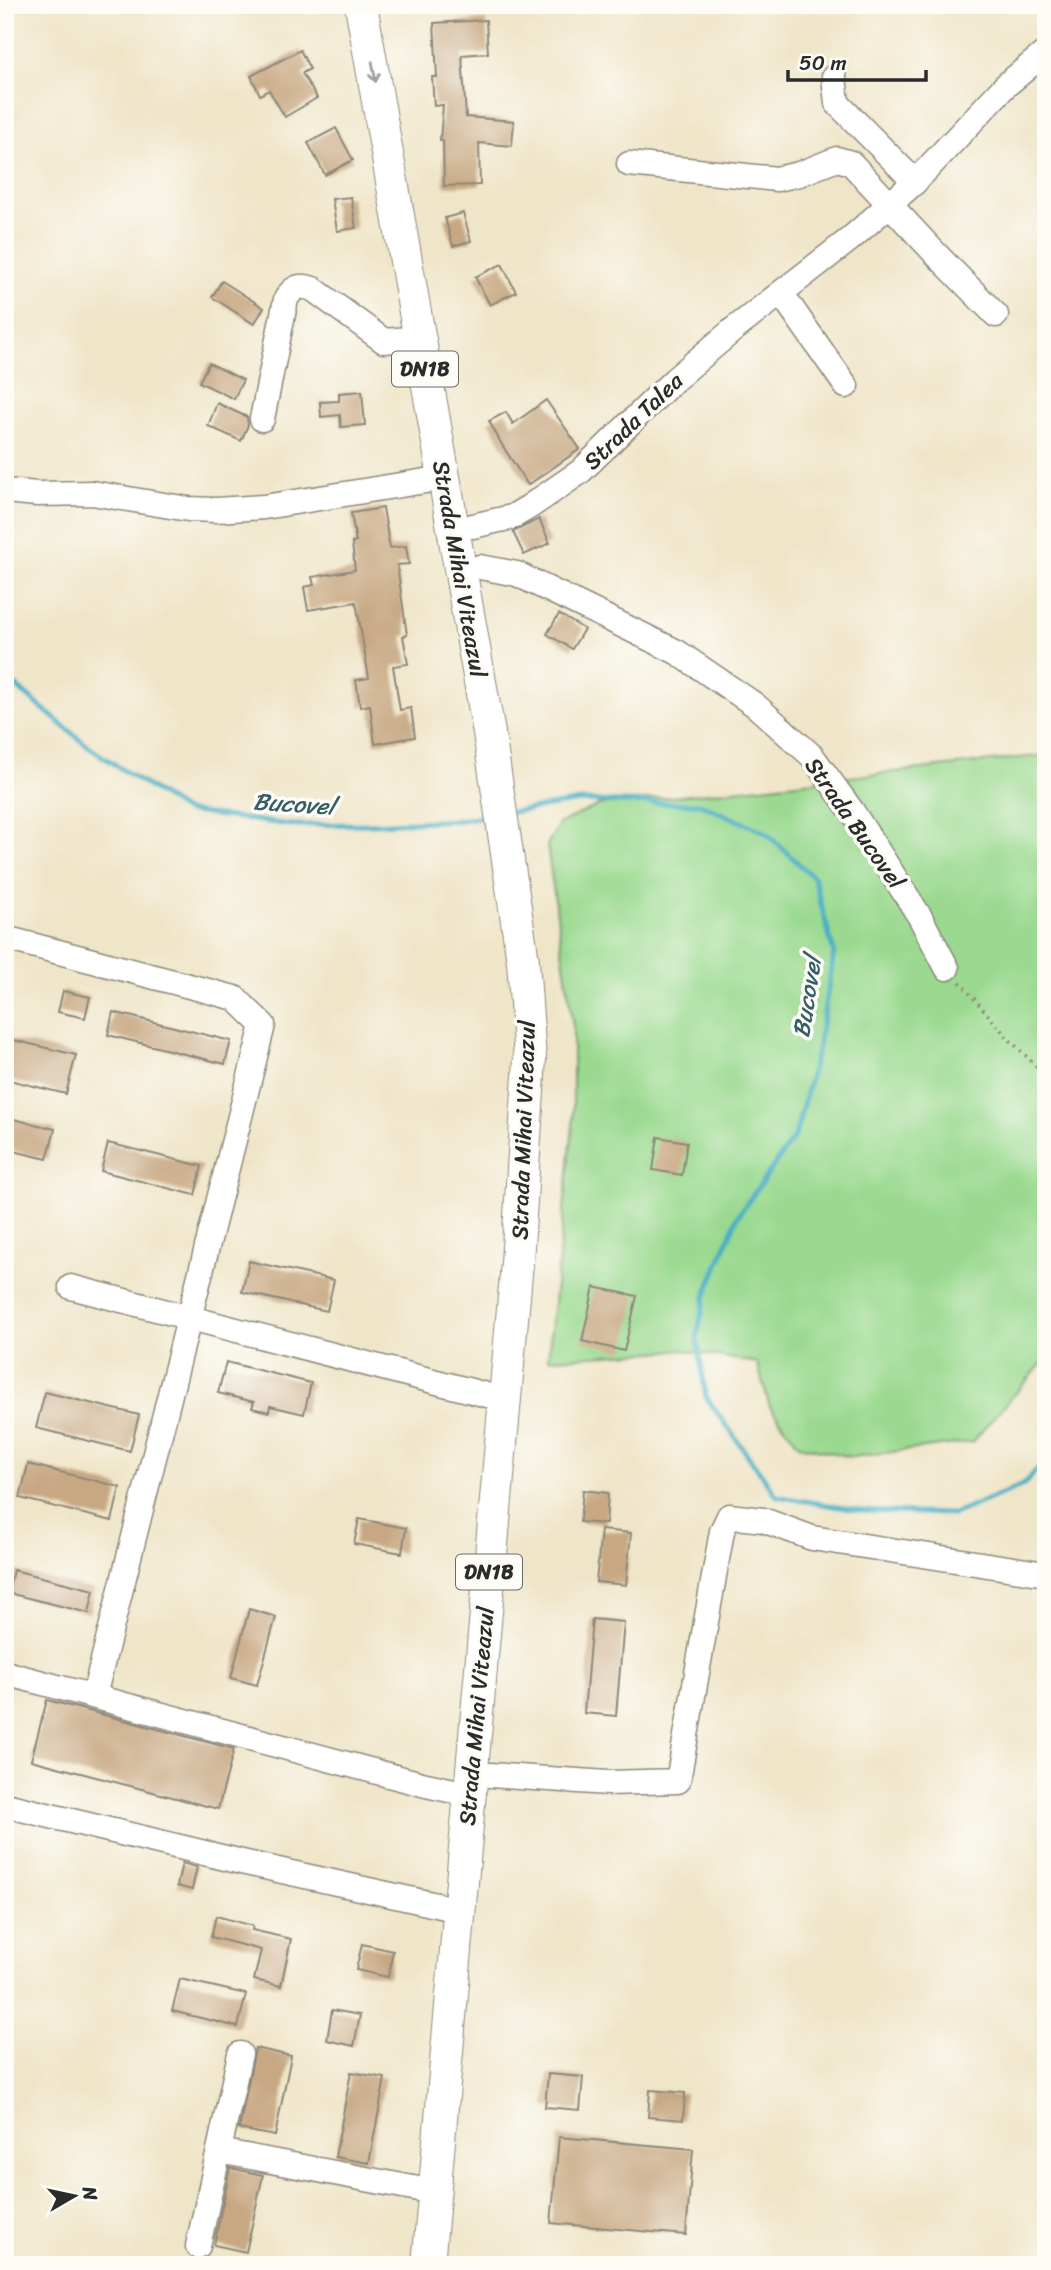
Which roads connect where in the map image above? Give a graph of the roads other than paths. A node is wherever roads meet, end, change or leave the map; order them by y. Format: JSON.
{"nodes":[{"id":1,"x":361,"y":5,"type":"edge"},
{"id":2,"x":383,"y":5,"type":"edge"},
{"id":3,"x":1046,"y":52,"type":"edge"},
{"id":4,"x":834,"y":76,"type":"dead end"},
{"id":5,"x":629,"y":164,"type":"dead end"},
{"id":6,"x":915,"y":182,"type":"junction"},
{"id":7,"x":890,"y":205,"type":"junction"},
{"id":8,"x":781,"y":293,"type":"junction"},
{"id":9,"x":996,"y":315,"type":"dead end"},
{"id":10,"x":420,"y":338,"type":"junction"},
{"id":11,"x":846,"y":386,"type":"dead end"},
{"id":12,"x":262,"y":419,"type":"dead end"},
{"id":13,"x":444,"y":478,"type":"junction"},
{"id":14,"x":5,"y":491,"type":"edge"},
{"id":15,"x":472,"y":526,"type":"junction"},
{"id":16,"x":480,"y":567,"type":"junction"},
{"id":17,"x":498,"y":731,"type":"junction"},
{"id":18,"x":521,"y":875,"type":"junction"},
{"id":19,"x":5,"y":938,"type":"edge"},
{"id":20,"x":947,"y":968,"type":"road end"},
{"id":21,"x":71,"y":1287,"type":"dead end"},
{"id":22,"x":188,"y":1318,"type":"junction"},
{"id":23,"x":506,"y":1399,"type":"junction"},
{"id":24,"x":1046,"y":1574,"type":"edge"},
{"id":25,"x":5,"y":1673,"type":"edge"},
{"id":26,"x":94,"y":1696,"type":"junction"},
{"id":27,"x":479,"y":1784,"type":"junction"},
{"id":28,"x":5,"y":1805,"type":"edge"},
{"id":29,"x":460,"y":1910,"type":"junction"},
{"id":30,"x":240,"y":2054,"type":"dead end"},
{"id":31,"x":219,"y":2151,"type":"junction"},
{"id":32,"x":434,"y":2192,"type":"junction"},
{"id":33,"x":198,"y":2246,"type":"dead end"},
{"id":34,"x":428,"y":2265,"type":"edge"},
{"id":35,"x":446,"y":2265,"type":"edge"}],
"edges":[{"from":1,"to":10,"type":"main road","name":"Strada Mihai Viteazul","number":"DN1B","one_way":true},
{"from":2,"to":15,"type":"main road","name":"Strada Mihai Viteazul","number":"DN1B"},
{"from":3,"to":6,"type":"street","name":"Strada Talea"},
{"from":4,"to":6,"type":"street"},
{"from":5,"to":7,"type":"street"},
{"from":6,"to":7,"type":"street","name":"Strada Talea"},
{"from":7,"to":8,"type":"street","name":"Strada Talea"},
{"from":7,"to":9,"type":"street"},
{"from":8,"to":11,"type":"street"},
{"from":8,"to":15,"type":"street","name":"Strada Talea"},
{"from":10,"to":12,"type":"street"},
{"from":10,"to":13,"type":"main road","name":"Strada Mihai Viteazul","number":"DN1B"},
{"from":13,"to":14,"type":"street"},
{"from":13,"to":17,"type":"main road","name":"Strada Mihai Viteazul","number":"DN1B"},
{"from":15,"to":16,"type":"main road","name":"Strada Mihai Viteazul","number":"DN1B"},
{"from":16,"to":17,"type":"main road","name":"Strada Mihai Viteazul","number":"DN1B"},
{"from":16,"to":20,"type":"street","name":"Strada Bucovel"},
{"from":17,"to":18,"type":"main road","name":"Strada Mihai Viteazul","number":"DN1B"},
{"from":18,"to":23,"type":"main road","name":"Strada Mihai Viteazul","number":"DN1B"},
{"from":18,"to":27,"type":"main road","name":"Strada Mihai Viteazul","number":"DN1B"},
{"from":19,"to":22,"type":"street"},
{"from":21,"to":22,"type":"street"},
{"from":22,"to":23,"type":"street"},
{"from":22,"to":26,"type":"street"},
{"from":23,"to":27,"type":"main road","name":"Strada Mihai Viteazul","number":"DN1B"},
{"from":24,"to":27,"type":"street"},
{"from":25,"to":26,"type":"street"},
{"from":26,"to":27,"type":"street"},
{"from":27,"to":29,"type":"main road","name":"Strada Mihai Viteazul","number":"DN1B"},
{"from":27,"to":35,"type":"main road","name":"Strada Mihai Viteazul","number":"DN1B"},
{"from":28,"to":29,"type":"street"},
{"from":29,"to":32,"type":"main road","name":"Strada Mihai Viteazul","number":"DN1B"},
{"from":30,"to":31,"type":"street"},
{"from":31,"to":32,"type":"street"},
{"from":31,"to":33,"type":"street"},
{"from":32,"to":34,"type":"main road","name":"Strada Mihai Viteazul","number":"DN1B"}]}
